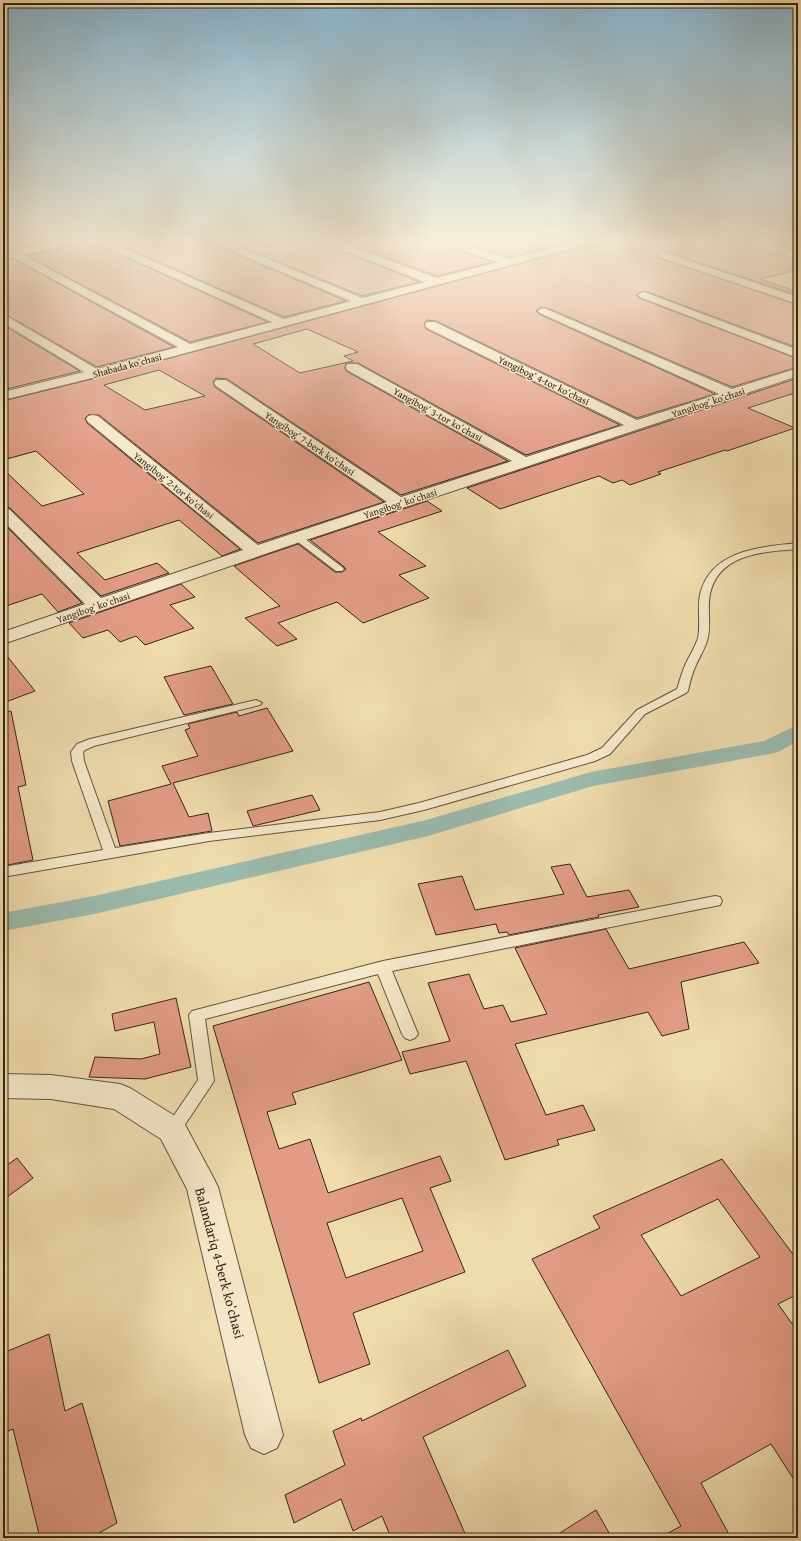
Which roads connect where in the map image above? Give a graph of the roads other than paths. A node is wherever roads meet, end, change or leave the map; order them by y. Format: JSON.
{"nodes":[{"id":1,"x":117,"y":311,"type":"edge"},
{"id":2,"x":258,"y":311,"type":"edge"},
{"id":3,"x":327,"y":311,"type":"edge"},
{"id":4,"x":544,"y":311,"type":"dead end"},
{"id":5,"x":686,"y":311,"type":"edge"},
{"id":6,"x":3,"y":318,"type":"edge"},
{"id":7,"x":283,"y":322,"type":"junction"},
{"id":8,"x":431,"y":325,"type":"dead end"},
{"id":9,"x":190,"y":348,"type":"junction"},
{"id":10,"x":798,"y":354,"type":"edge"},
{"id":11,"x":352,"y":368,"type":"dead end"},
{"id":12,"x":798,"y":372,"type":"edge"},
{"id":13,"x":95,"y":373,"type":"junction"},
{"id":14,"x":221,"y":383,"type":"dead end"},
{"id":15,"x":731,"y":394,"type":"junction"},
{"id":16,"x":3,"y":396,"type":"edge"},
{"id":17,"x":93,"y":419,"type":"dead end"},
{"id":18,"x":635,"y":425,"type":"junction"},
{"id":19,"x":523,"y":461,"type":"junction"},
{"id":20,"x":399,"y":503,"type":"junction"},
{"id":21,"x":3,"y":512,"type":"edge"},
{"id":22,"x":297,"y":537,"type":"junction"},
{"id":23,"x":798,"y":546,"type":"edge"},
{"id":24,"x":255,"y":551,"type":"junction"},
{"id":25,"x":339,"y":569,"type":"dead end"},
{"id":26,"x":97,"y":606,"type":"junction"},
{"id":27,"x":3,"y":638,"type":"edge"},
{"id":28,"x":256,"y":703,"type":"dead end"},
{"id":29,"x":111,"y":854,"type":"junction"},
{"id":30,"x":3,"y":870,"type":"edge"},
{"id":31,"x":716,"y":901,"type":"dead end"},
{"id":32,"x":383,"y":967,"type":"junction"},
{"id":33,"x":410,"y":1034,"type":"dead end"},
{"id":34,"x":3,"y":1086,"type":"edge"},
{"id":35,"x":172,"y":1130,"type":"junction"},
{"id":36,"x":264,"y":1435,"type":"dead end"}],
"edges":[{"from":1,"to":9,"type":"street"},
{"from":2,"to":7,"type":"street"},
{"from":3,"to":7,"type":"street","name":"Shabada koʻchasi"},
{"from":4,"to":15,"type":"street"},
{"from":5,"to":10,"type":"street"},
{"from":6,"to":13,"type":"street"},
{"from":7,"to":9,"type":"street","name":"Shabada koʻchasi"},
{"from":8,"to":18,"type":"street","name":"Yangibogʻ 4-tor koʻchasi"},
{"from":9,"to":13,"type":"street","name":"Shabada koʻchasi"},
{"from":11,"to":19,"type":"street","name":"Yangibogʻ 3-tor koʻchasi"},
{"from":12,"to":15,"type":"street","name":"Yangibogʻ koʻchasi"},
{"from":13,"to":16,"type":"street","name":"Shabada koʻchasi"},
{"from":14,"to":20,"type":"street","name":"Yangibogʻ 7-berk koʻchasi"},
{"from":15,"to":18,"type":"street","name":"Yangibogʻ koʻchasi"},
{"from":17,"to":24,"type":"street","name":"Yangibogʻ 2-tor koʻchasi"},
{"from":18,"to":19,"type":"street","name":"Yangibogʻ koʻchasi"},
{"from":19,"to":20,"type":"street","name":"Yangibogʻ koʻchasi"},
{"from":20,"to":22,"type":"street","name":"Yangibogʻ koʻchasi"},
{"from":21,"to":26,"type":"street"},
{"from":22,"to":24,"type":"street","name":"Yangibogʻ koʻchasi"},
{"from":22,"to":25,"type":"lane"},
{"from":23,"to":29,"type":"lane"},
{"from":24,"to":26,"type":"street","name":"Yangibogʻ koʻchasi"},
{"from":26,"to":27,"type":"street","name":"Yangibogʻ koʻchasi"},
{"from":28,"to":29,"type":"lane"},
{"from":29,"to":30,"type":"lane"},
{"from":31,"to":32,"type":"lane"},
{"from":32,"to":33,"type":"lane"},
{"from":32,"to":35,"type":"lane"},
{"from":34,"to":35,"type":"street","name":"Balandariq 4-berk koʻchasi"},
{"from":35,"to":36,"type":"street","name":"Balandariq 4-berk koʻchasi"}]}
